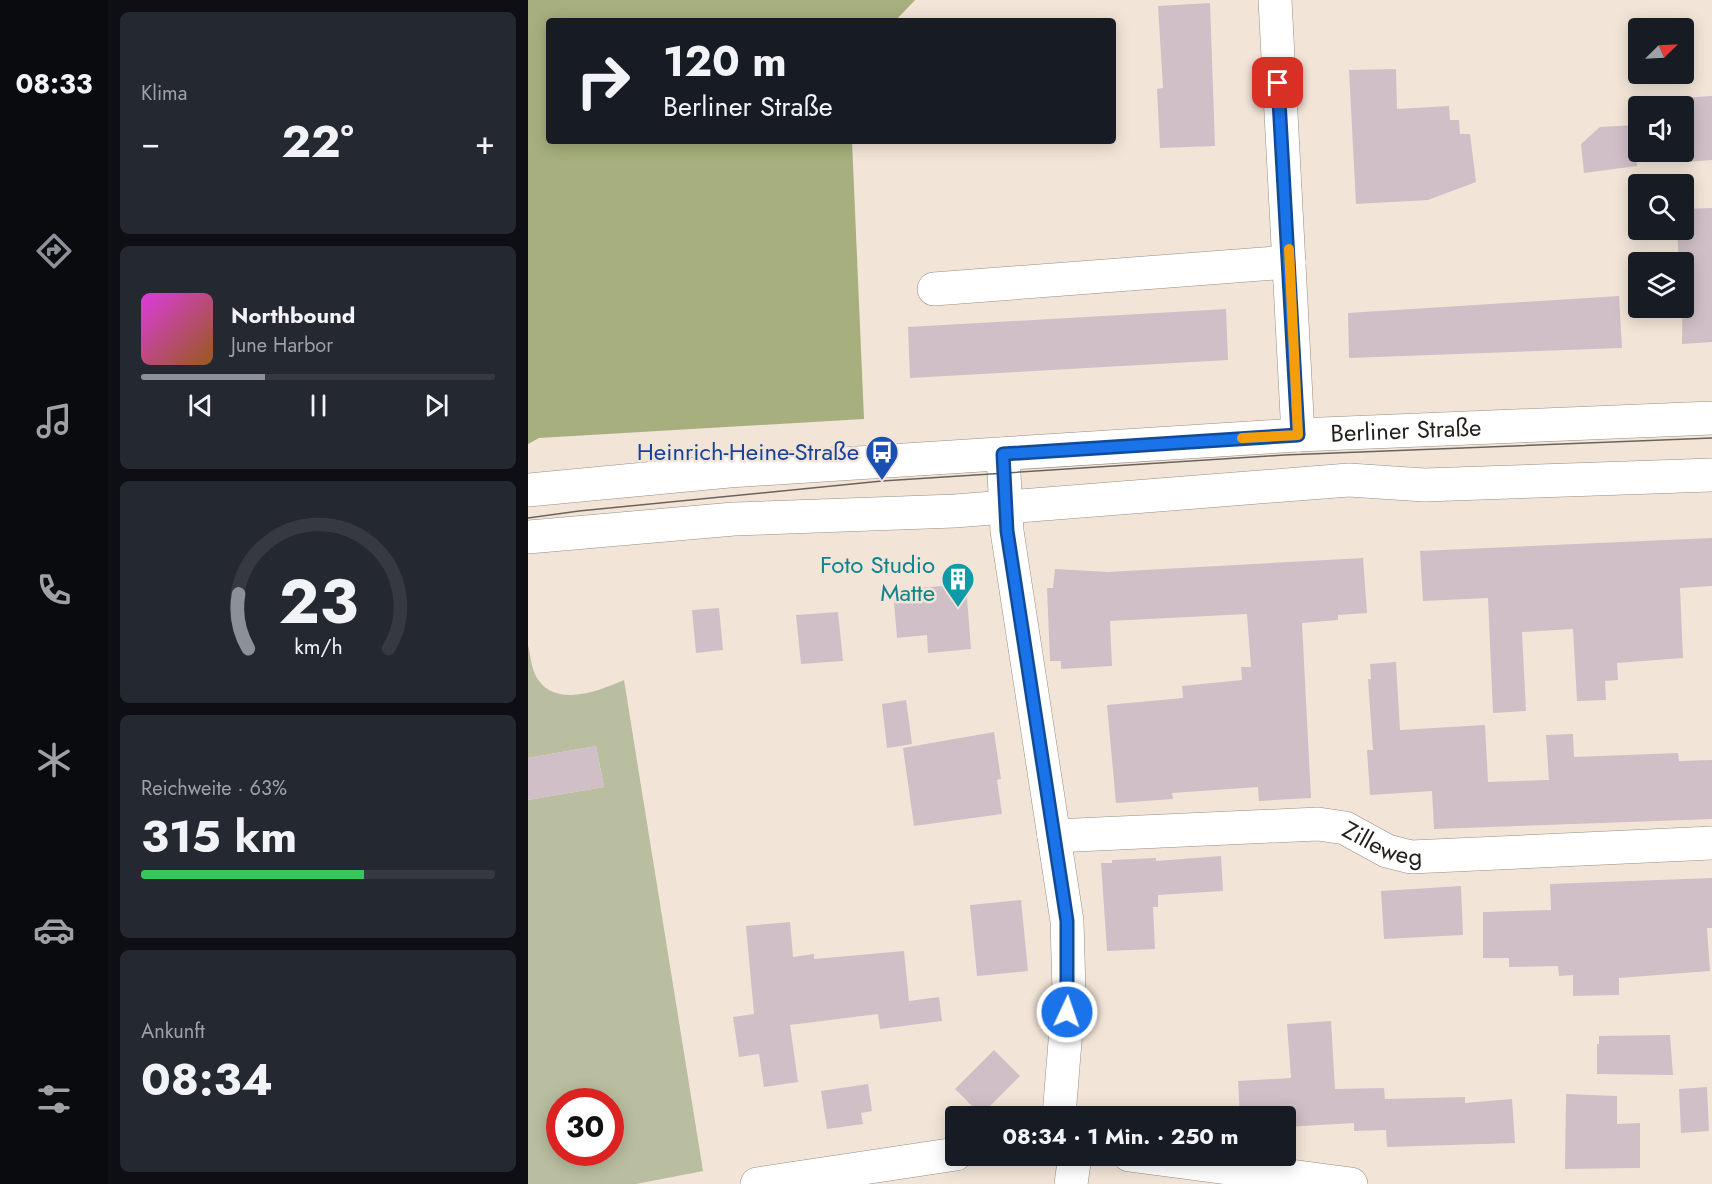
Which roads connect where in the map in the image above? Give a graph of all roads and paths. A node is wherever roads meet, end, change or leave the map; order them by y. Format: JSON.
{"nodes":[{"id":1,"x":1275,"y":0,"type":"edge"},
{"id":2,"x":1290,"y":262,"type":"junction"},
{"id":3,"x":934,"y":289,"type":"dead end"},
{"id":4,"x":1712,"y":418,"type":"edge"},
{"id":5,"x":1298,"y":435,"type":"junction"},
{"id":6,"x":1003,"y":454,"type":"junction"},
{"id":7,"x":1712,"y":475,"type":"edge"},
{"id":8,"x":528,"y":490,"type":"edge"},
{"id":9,"x":1005,"y":507,"type":"junction"},
{"id":10,"x":528,"y":537,"type":"edge"},
{"id":11,"x":1054,"y":836,"type":"junction"},
{"id":12,"x":1712,"y":843,"type":"edge"},
{"id":13,"x":1060,"y":1106,"type":"edge"},
{"id":14,"x":945,"y":1156,"type":"edge"},
{"id":15,"x":1073,"y":1166,"type":"edge"},
{"id":16,"x":1213,"y":1166,"type":"edge"},
{"id":17,"x":757,"y":1184,"type":"edge"},
{"id":18,"x":1071,"y":1184,"type":"edge"},
{"id":19,"x":1351,"y":1184,"type":"edge"}],
"edges":[{"from":1,"to":2,"type":"street"},
{"from":2,"to":3,"type":"street"},
{"from":2,"to":5,"type":"street"},
{"from":4,"to":5,"type":"street","name":"Berliner Straße"},
{"from":5,"to":6,"type":"street","name":"Berliner Straße"},
{"from":6,"to":8,"type":"street","name":"Berliner Straße"},
{"from":6,"to":9,"type":"street"},
{"from":7,"to":9,"type":"street","name":"Berliner Straße"},
{"from":9,"to":10,"type":"street","name":"Berliner Straße"},
{"from":9,"to":11,"type":"street"},
{"from":11,"to":12,"type":"street","name":"Zilleweg"},
{"from":11,"to":13,"type":"street"},
{"from":14,"to":17,"type":"street"},
{"from":15,"to":18,"type":"street"},
{"from":16,"to":19,"type":"street"}]}
